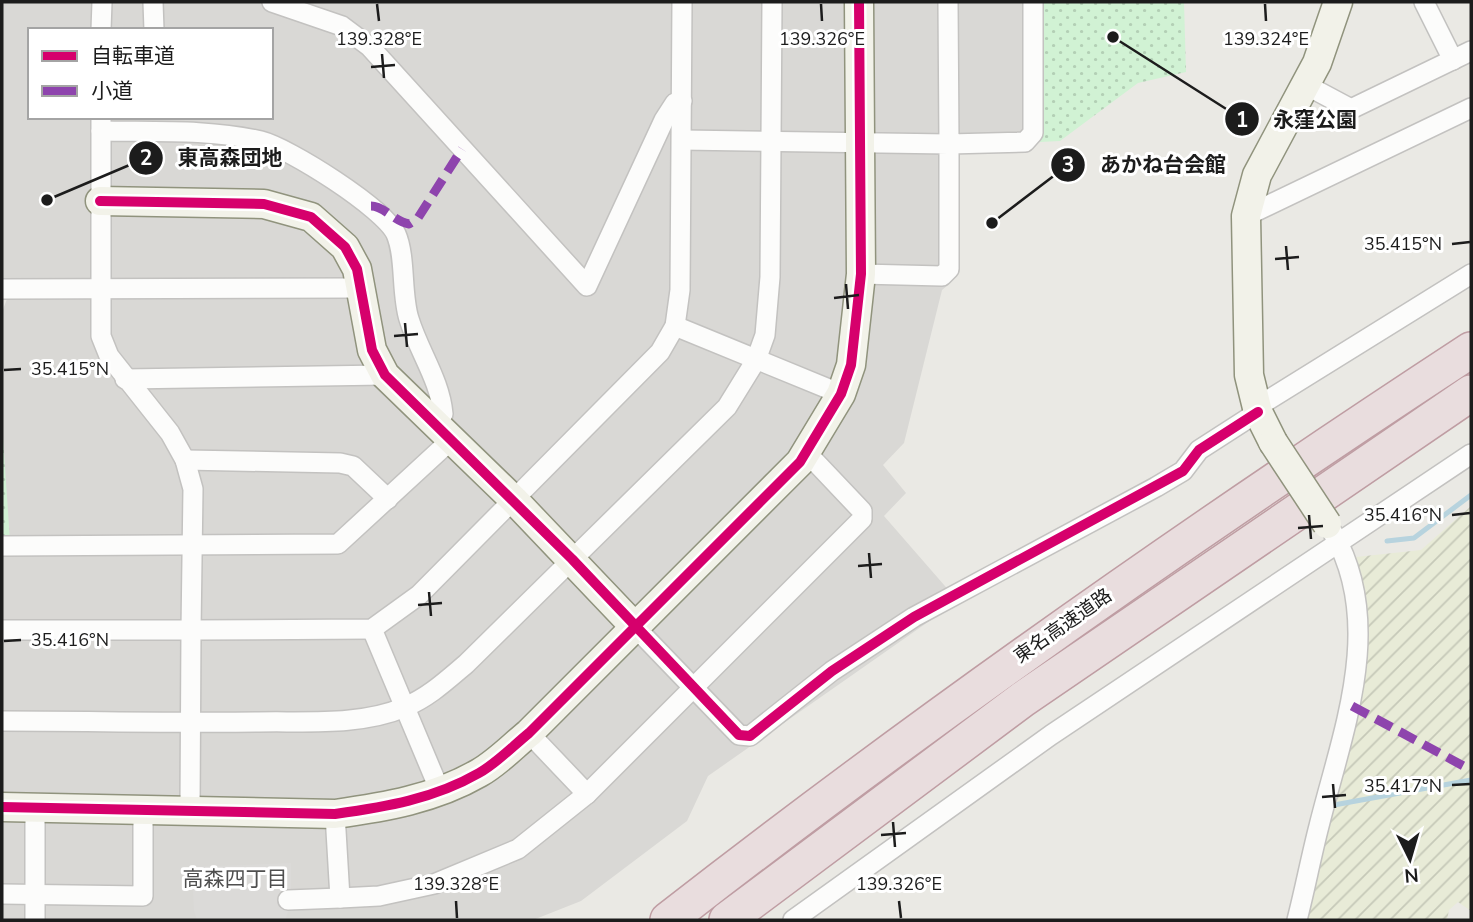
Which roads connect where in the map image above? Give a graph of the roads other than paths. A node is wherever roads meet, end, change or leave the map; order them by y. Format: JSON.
{"nodes":[{"id":1,"x":102,"y":2,"type":"edge"},
{"id":2,"x":153,"y":2,"type":"edge"},
{"id":3,"x":272,"y":2,"type":"edge"},
{"id":4,"x":682,"y":2,"type":"edge"},
{"id":5,"x":772,"y":2,"type":"edge"},
{"id":6,"x":859,"y":2,"type":"edge"},
{"id":7,"x":948,"y":2,"type":"edge"},
{"id":8,"x":1033,"y":2,"type":"edge"},
{"id":9,"x":1338,"y":2,"type":"edge"},
{"id":10,"x":1426,"y":2,"type":"edge"},
{"id":11,"x":101,"y":28,"type":"edge"},
{"id":12,"x":154,"y":28,"type":"edge"},
{"id":13,"x":1462,"y":56,"type":"edge"},
{"id":14,"x":1306,"y":85,"type":"junction"},
{"id":15,"x":682,"y":101,"type":"junction"},
{"id":16,"x":1471,"y":108,"type":"edge"},
{"id":17,"x":101,"y":124,"type":"edge"},
{"id":18,"x":157,"y":125,"type":"edge"},
{"id":19,"x":682,"y":140,"type":"junction"},
{"id":20,"x":771,"y":141,"type":"junction"},
{"id":21,"x":860,"y":142,"type":"junction"},
{"id":22,"x":949,"y":144,"type":"junction"},
{"id":23,"x":100,"y":201,"type":"junction"},
{"id":24,"x":1246,"y":216,"type":"junction"},
{"id":25,"x":861,"y":274,"type":"junction"},
{"id":26,"x":1471,"y":274,"type":"edge"},
{"id":27,"x":362,"y":288,"type":"junction"},
{"id":28,"x":2,"y":289,"type":"edge"},
{"id":29,"x":100,"y":289,"type":"junction"},
{"id":30,"x":675,"y":326,"type":"junction"},
{"id":31,"x":1471,"y":350,"type":"edge"},
{"id":32,"x":756,"y":360,"type":"junction"},
{"id":33,"x":385,"y":375,"type":"junction"},
{"id":34,"x":125,"y":379,"type":"junction"},
{"id":35,"x":1471,"y":393,"type":"edge"},
{"id":36,"x":841,"y":394,"type":"junction"},
{"id":37,"x":1257,"y":410,"type":"junction"},
{"id":38,"x":443,"y":432,"type":"junction"},
{"id":39,"x":807,"y":453,"type":"junction"},
{"id":40,"x":1471,"y":454,"type":"edge"},
{"id":41,"x":185,"y":460,"type":"junction"},
{"id":42,"x":388,"y":499,"type":"junction"},
{"id":43,"x":514,"y":500,"type":"junction"},
{"id":44,"x":1333,"y":534,"type":"junction"},
{"id":45,"x":2,"y":546,"type":"edge"},
{"id":46,"x":191,"y":546,"type":"junction"},
{"id":47,"x":572,"y":559,"type":"junction"},
{"id":48,"x":635,"y":627,"type":"junction"},
{"id":49,"x":372,"y":629,"type":"junction"},
{"id":50,"x":2,"y":630,"type":"edge"},
{"id":51,"x":191,"y":630,"type":"junction"},
{"id":52,"x":696,"y":689,"type":"junction"},
{"id":53,"x":404,"y":708,"type":"junction"},
{"id":54,"x":2,"y":721,"type":"edge"},
{"id":55,"x":191,"y":722,"type":"junction"},
{"id":56,"x":529,"y":733,"type":"junction"},
{"id":57,"x":440,"y":791,"type":"junction"},
{"id":58,"x":587,"y":794,"type":"junction"},
{"id":59,"x":2,"y":807,"type":"edge"},
{"id":60,"x":35,"y":807,"type":"junction"},
{"id":61,"x":143,"y":809,"type":"junction"},
{"id":62,"x":190,"y":809,"type":"junction"},
{"id":63,"x":335,"y":814,"type":"junction"},
{"id":64,"x":2,"y":894,"type":"edge"},
{"id":65,"x":36,"y":894,"type":"junction"},
{"id":66,"x":340,"y":898,"type":"junction"},
{"id":67,"x":288,"y":900,"type":"dead end"},
{"id":68,"x":35,"y":920,"type":"edge"},
{"id":69,"x":668,"y":920,"type":"edge"},
{"id":70,"x":727,"y":920,"type":"edge"},
{"id":71,"x":793,"y":920,"type":"edge"},
{"id":72,"x":1297,"y":920,"type":"edge"}],
"edges":[{"from":1,"to":11,"type":"street"},
{"from":2,"to":12,"type":"street"},
{"from":3,"to":15,"type":"street"},
{"from":4,"to":15,"type":"street"},
{"from":5,"to":20,"type":"street"},
{"from":6,"to":21,"type":"street"},
{"from":7,"to":22,"type":"street"},
{"from":8,"to":22,"type":"street"},
{"from":9,"to":14,"type":"street"},
{"from":10,"to":13,"type":"street"},
{"from":13,"to":14,"type":"street"},
{"from":14,"to":24,"type":"street"},
{"from":15,"to":19,"type":"street"},
{"from":16,"to":24,"type":"street"},
{"from":17,"to":18,"type":"street"},
{"from":17,"to":23,"type":"street"},
{"from":18,"to":38,"type":"street"},
{"from":19,"to":20,"type":"street"},
{"from":19,"to":30,"type":"street"},
{"from":20,"to":21,"type":"street"},
{"from":20,"to":32,"type":"street"},
{"from":21,"to":22,"type":"street"},
{"from":21,"to":25,"type":"street"},
{"from":22,"to":25,"type":"street"},
{"from":23,"to":27,"type":"street"},
{"from":23,"to":29,"type":"street"},
{"from":24,"to":37,"type":"street"},
{"from":25,"to":36,"type":"street"},
{"from":26,"to":37,"type":"street"},
{"from":27,"to":29,"type":"street"},
{"from":27,"to":33,"type":"street"},
{"from":28,"to":29,"type":"street"},
{"from":29,"to":34,"type":"street"},
{"from":30,"to":32,"type":"street"},
{"from":30,"to":43,"type":"street"},
{"from":31,"to":69,"type":"highway","name":"東名高速道路"},
{"from":32,"to":36,"type":"street"},
{"from":32,"to":47,"type":"street"},
{"from":33,"to":34,"type":"street"},
{"from":33,"to":38,"type":"street"},
{"from":34,"to":41,"type":"street"},
{"from":35,"to":70,"type":"highway","name":"東名高速道路"},
{"from":36,"to":39,"type":"street"},
{"from":37,"to":44,"type":"street","bridge":true},
{"from":37,"to":52,"type":"street"},
{"from":38,"to":42,"type":"street"},
{"from":38,"to":43,"type":"street"},
{"from":39,"to":48,"type":"street"},
{"from":39,"to":52,"type":"street"},
{"from":40,"to":44,"type":"street"},
{"from":41,"to":42,"type":"street"},
{"from":41,"to":46,"type":"street"},
{"from":42,"to":46,"type":"street"},
{"from":43,"to":47,"type":"street"},
{"from":43,"to":49,"type":"street"},
{"from":44,"to":71,"type":"street"},
{"from":44,"to":72,"type":"street"},
{"from":45,"to":46,"type":"street"},
{"from":46,"to":51,"type":"street"},
{"from":47,"to":48,"type":"street"},
{"from":47,"to":53,"type":"street"},
{"from":48,"to":52,"type":"street"},
{"from":48,"to":56,"type":"street"},
{"from":49,"to":51,"type":"street"},
{"from":49,"to":53,"type":"street"},
{"from":50,"to":51,"type":"street"},
{"from":51,"to":55,"type":"street"},
{"from":52,"to":58,"type":"street"},
{"from":53,"to":55,"type":"street"},
{"from":53,"to":57,"type":"street"},
{"from":54,"to":55,"type":"street"},
{"from":55,"to":62,"type":"street"},
{"from":56,"to":57,"type":"street"},
{"from":56,"to":58,"type":"street"},
{"from":57,"to":63,"type":"street"},
{"from":58,"to":66,"type":"street"},
{"from":59,"to":60,"type":"street"},
{"from":60,"to":61,"type":"street"},
{"from":60,"to":65,"type":"street"},
{"from":61,"to":62,"type":"street"},
{"from":61,"to":65,"type":"street"},
{"from":62,"to":63,"type":"street"},
{"from":63,"to":66,"type":"street"},
{"from":64,"to":65,"type":"street"},
{"from":65,"to":68,"type":"street"},
{"from":66,"to":67,"type":"street"}]}
